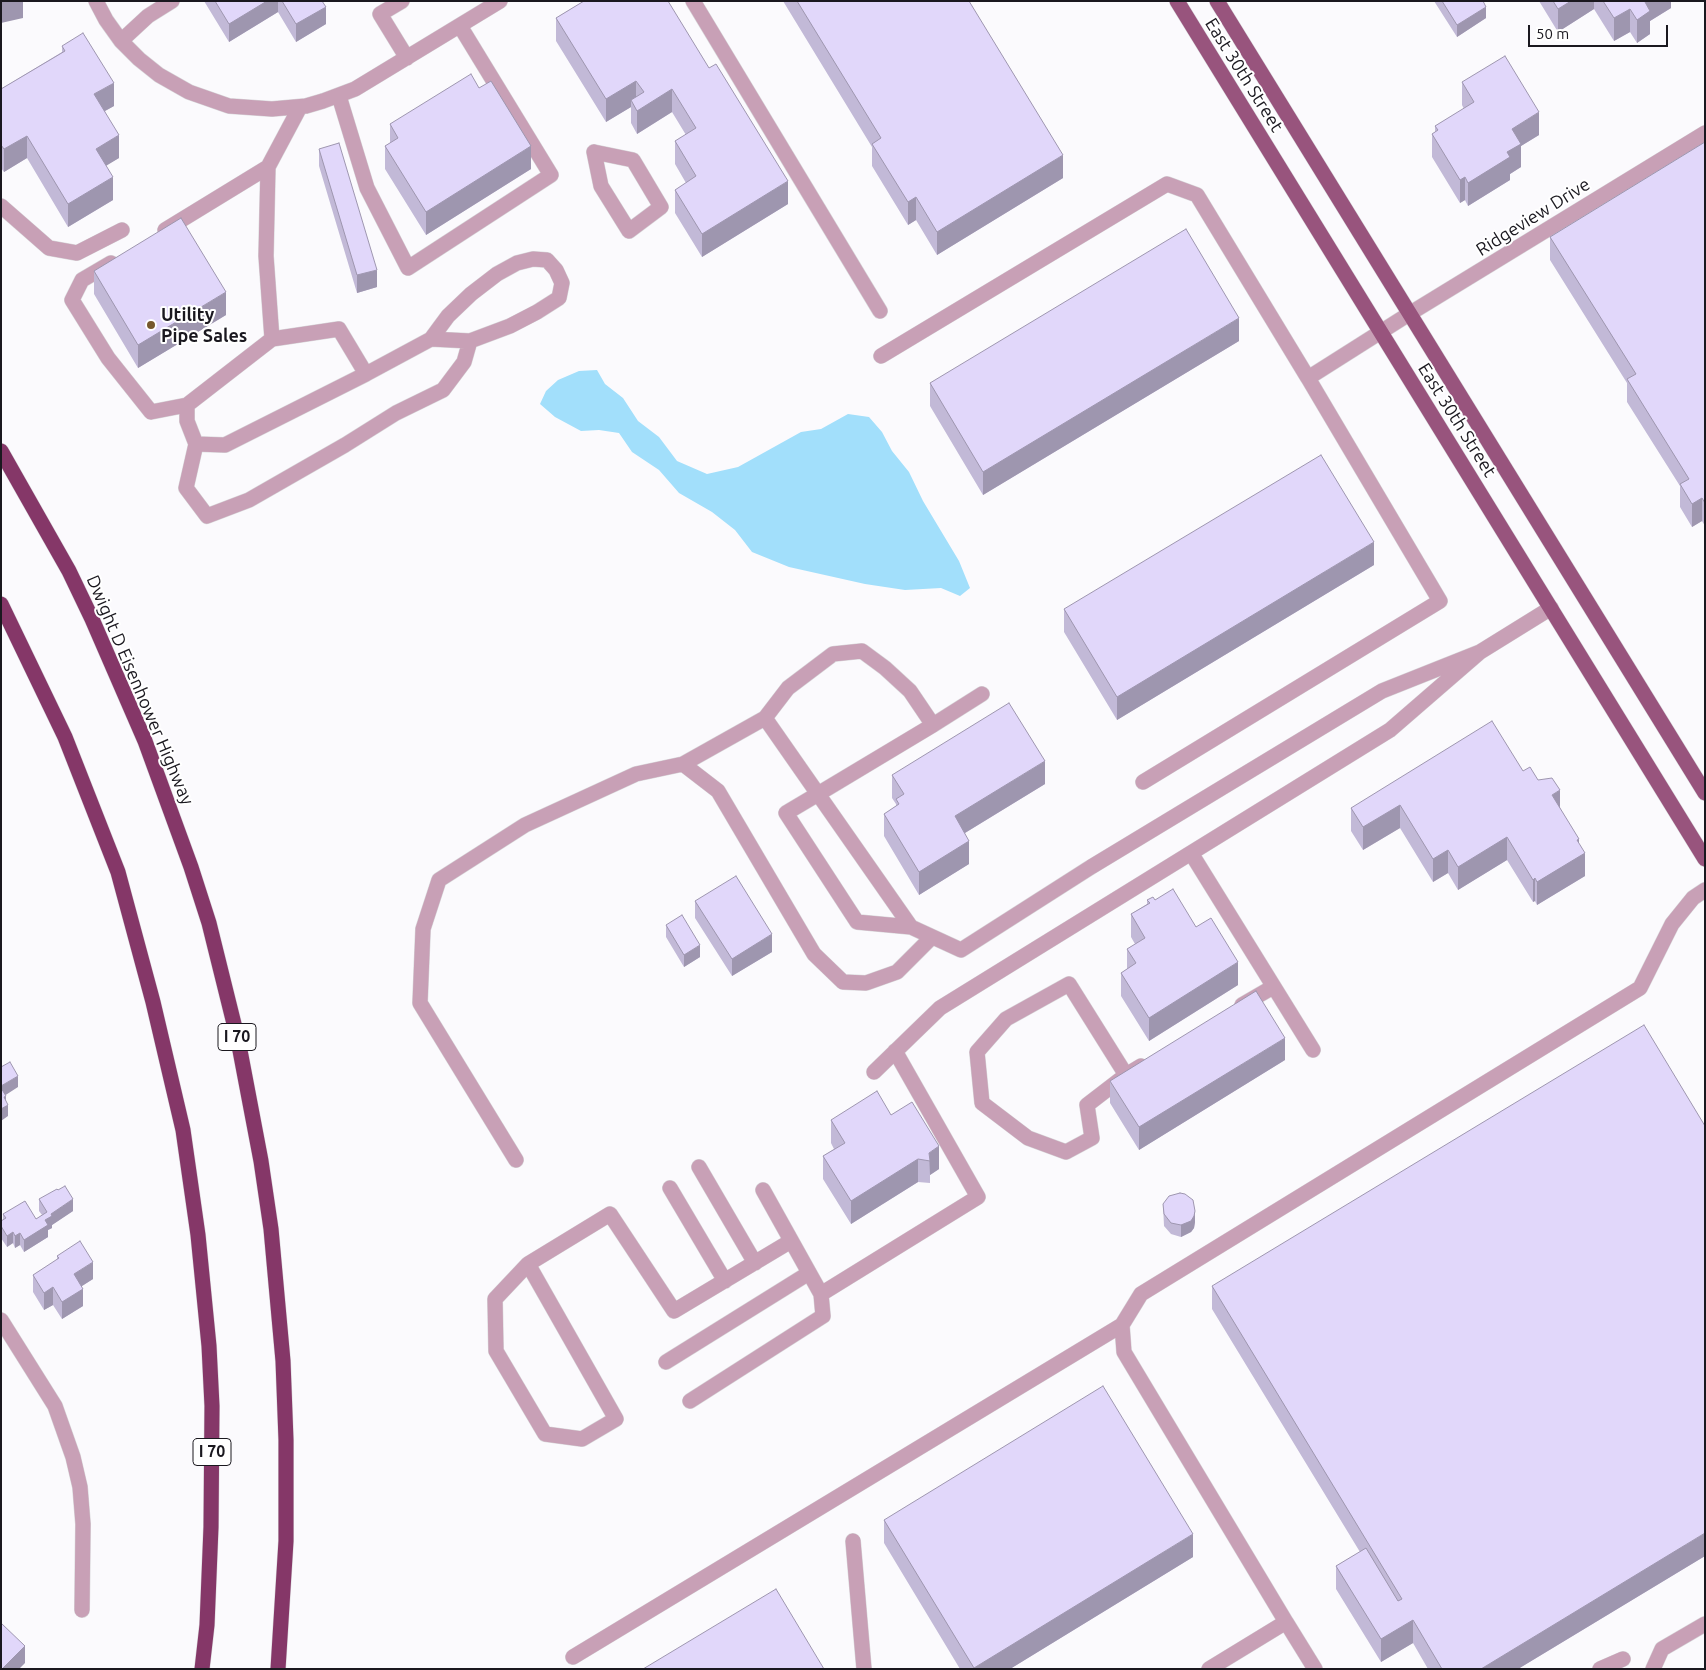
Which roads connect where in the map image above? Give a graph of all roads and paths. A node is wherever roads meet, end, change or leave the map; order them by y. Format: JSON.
{"nodes":[{"id":1,"x":172,"y":1,"type":"edge"},
{"id":2,"x":402,"y":1,"type":"edge"},
{"id":3,"x":500,"y":1,"type":"edge"},
{"id":4,"x":694,"y":1,"type":"edge"},
{"id":5,"x":1177,"y":1,"type":"edge"},
{"id":6,"x":1218,"y":1,"type":"edge"},
{"id":7,"x":99,"y":2,"type":"edge"},
{"id":8,"x":460,"y":26,"type":"junction"},
{"id":9,"x":121,"y":41,"type":"junction"},
{"id":10,"x":407,"y":58,"type":"junction"},
{"id":11,"x":339,"y":96,"type":"junction"},
{"id":12,"x":300,"y":106,"type":"junction"},
{"id":13,"x":1705,"y":133,"type":"edge"},
{"id":14,"x":594,"y":152,"type":"joint"},
{"id":15,"x":268,"y":167,"type":"junction"},
{"id":16,"x":1,"y":206,"type":"edge"},
{"id":17,"x":122,"y":230,"type":"dead end"},
{"id":18,"x":150,"y":239,"type":"edge"},
{"id":19,"x":125,"y":255,"type":"edge"},
{"id":20,"x":880,"y":311,"type":"dead end"},
{"id":21,"x":1409,"y":314,"type":"junction"},
{"id":22,"x":1380,"y":332,"type":"junction"},
{"id":23,"x":272,"y":339,"type":"junction"},
{"id":24,"x":431,"y":340,"type":"junction"},
{"id":25,"x":470,"y":341,"type":"junction"},
{"id":26,"x":881,"y":356,"type":"dead end"},
{"id":27,"x":366,"y":374,"type":"junction"},
{"id":28,"x":1308,"y":378,"type":"junction"},
{"id":29,"x":187,"y":405,"type":"junction"},
{"id":30,"x":196,"y":444,"type":"junction"},
{"id":31,"x":1,"y":451,"type":"edge"},
{"id":32,"x":1,"y":604,"type":"edge"},
{"id":33,"x":1551,"y":608,"type":"junction"},
{"id":34,"x":1480,"y":652,"type":"junction"},
{"id":35,"x":982,"y":694,"type":"dead end"},
{"id":36,"x":765,"y":718,"type":"junction"},
{"id":37,"x":933,"y":725,"type":"junction"},
{"id":38,"x":683,"y":764,"type":"junction"},
{"id":39,"x":1143,"y":782,"type":"dead end"},
{"id":40,"x":1705,"y":793,"type":"edge"},
{"id":41,"x":818,"y":794,"type":"junction"},
{"id":42,"x":1190,"y":853,"type":"junction"},
{"id":43,"x":1705,"y":859,"type":"edge"},
{"id":44,"x":1705,"y":890,"type":"edge"},
{"id":45,"x":911,"y":927,"type":"junction"},
{"id":46,"x":932,"y":937,"type":"junction"},
{"id":47,"x":1274,"y":987,"type":"junction"},
{"id":48,"x":1232,"y":1011,"type":"edge"},
{"id":49,"x":1313,"y":1050,"type":"dead end"},
{"id":50,"x":895,"y":1052,"type":"junction"},
{"id":51,"x":1151,"y":1060,"type":"edge"},
{"id":52,"x":874,"y":1072,"type":"dead end"},
{"id":53,"x":1126,"y":1074,"type":"junction"},
{"id":54,"x":516,"y":1160,"type":"dead end"},
{"id":55,"x":699,"y":1167,"type":"dead end"},
{"id":56,"x":670,"y":1188,"type":"dead end"},
{"id":57,"x":763,"y":1190,"type":"dead end"},
{"id":58,"x":792,"y":1241,"type":"junction"},
{"id":59,"x":755,"y":1263,"type":"junction"},
{"id":60,"x":528,"y":1264,"type":"junction"},
{"id":61,"x":809,"y":1273,"type":"junction"},
{"id":62,"x":725,"y":1281,"type":"junction"},
{"id":63,"x":821,"y":1294,"type":"junction"},
{"id":64,"x":1,"y":1320,"type":"edge"},
{"id":65,"x":1122,"y":1325,"type":"junction"},
{"id":66,"x":666,"y":1362,"type":"dead end"},
{"id":67,"x":690,"y":1401,"type":"dead end"},
{"id":68,"x":853,"y":1542,"type":"dead end"},
{"id":69,"x":82,"y":1610,"type":"dead end"},
{"id":70,"x":1286,"y":1622,"type":"junction"},
{"id":71,"x":1705,"y":1624,"type":"edge"},
{"id":72,"x":574,"y":1657,"type":"dead end"},
{"id":73,"x":1623,"y":1659,"type":"dead end"},
{"id":74,"x":202,"y":1669,"type":"edge"},
{"id":75,"x":278,"y":1669,"type":"edge"},
{"id":76,"x":864,"y":1669,"type":"edge"},
{"id":77,"x":1209,"y":1669,"type":"edge"},
{"id":78,"x":1315,"y":1669,"type":"edge"},
{"id":79,"x":1600,"y":1669,"type":"edge"},
{"id":80,"x":1653,"y":1669,"type":"edge"}],
"edges":[{"from":1,"to":9,"type":"street"},
{"from":2,"to":10,"type":"street"},
{"from":3,"to":8,"type":"street"},
{"from":4,"to":20,"type":"street"},
{"from":5,"to":22,"type":"main road","name":"East 30th Street"},
{"from":6,"to":21,"type":"main road","name":"East 30th Street"},
{"from":7,"to":9,"type":"street"},
{"from":8,"to":10,"type":"street"},
{"from":8,"to":11,"type":"street"},
{"from":9,"to":12,"type":"street"},
{"from":10,"to":11,"type":"street"},
{"from":11,"to":12,"type":"street"},
{"from":12,"to":15,"type":"street"},
{"from":13,"to":21,"type":"street","name":"Ridgeview Drive"},
{"from":14,"to":14,"type":"street"},
{"from":15,"to":18,"type":"street"},
{"from":15,"to":23,"type":"street"},
{"from":16,"to":17,"type":"street"},
{"from":19,"to":29,"type":"street"},
{"from":21,"to":22,"type":"street","name":"Ridgeview Drive"},
{"from":21,"to":40,"type":"main road","name":"East 30th Street"},
{"from":22,"to":28,"type":"street","name":"Ridgeview Drive"},
{"from":22,"to":33,"type":"main road","name":"East 30th Street"},
{"from":23,"to":27,"type":"street"},
{"from":23,"to":29,"type":"street"},
{"from":24,"to":25,"type":"street"},
{"from":24,"to":25,"type":"street"},
{"from":24,"to":27,"type":"street"},
{"from":25,"to":30,"type":"street"},
{"from":26,"to":28,"type":"street"},
{"from":27,"to":30,"type":"street"},
{"from":28,"to":39,"type":"street"},
{"from":29,"to":30,"type":"street"},
{"from":31,"to":75,"type":"highway","name":"Dwight D Eisenhower Highway","number":"I 70"},
{"from":32,"to":74,"type":"highway","number":"I 70"},
{"from":33,"to":34,"type":"street"},
{"from":33,"to":43,"type":"main road","name":"East 30th Street"},
{"from":34,"to":42,"type":"street"},
{"from":34,"to":46,"type":"street"},
{"from":35,"to":37,"type":"street"},
{"from":36,"to":37,"type":"street"},
{"from":36,"to":38,"type":"street"},
{"from":36,"to":41,"type":"street"},
{"from":37,"to":41,"type":"street"},
{"from":38,"to":46,"type":"street"},
{"from":38,"to":54,"type":"street"},
{"from":41,"to":45,"type":"street"},
{"from":41,"to":45,"type":"street"},
{"from":42,"to":47,"type":"street"},
{"from":42,"to":50,"type":"street"},
{"from":44,"to":65,"type":"street"},
{"from":45,"to":46,"type":"street"},
{"from":47,"to":48,"type":"street"},
{"from":47,"to":49,"type":"street"},
{"from":50,"to":52,"type":"street"},
{"from":50,"to":63,"type":"street"},
{"from":51,"to":53,"type":"street"},
{"from":53,"to":53,"type":"street"},
{"from":55,"to":59,"type":"street"},
{"from":56,"to":62,"type":"street"},
{"from":57,"to":58,"type":"street"},
{"from":58,"to":59,"type":"street"},
{"from":58,"to":61,"type":"street"},
{"from":59,"to":62,"type":"street"},
{"from":60,"to":60,"type":"street"},
{"from":60,"to":62,"type":"street"},
{"from":61,"to":63,"type":"street"},
{"from":61,"to":66,"type":"street"},
{"from":63,"to":67,"type":"street"},
{"from":64,"to":69,"type":"street"},
{"from":65,"to":70,"type":"street"},
{"from":65,"to":72,"type":"street"},
{"from":68,"to":76,"type":"street"},
{"from":70,"to":77,"type":"street"},
{"from":70,"to":78,"type":"street"},
{"from":71,"to":80,"type":"street"},
{"from":73,"to":79,"type":"street"}]}
